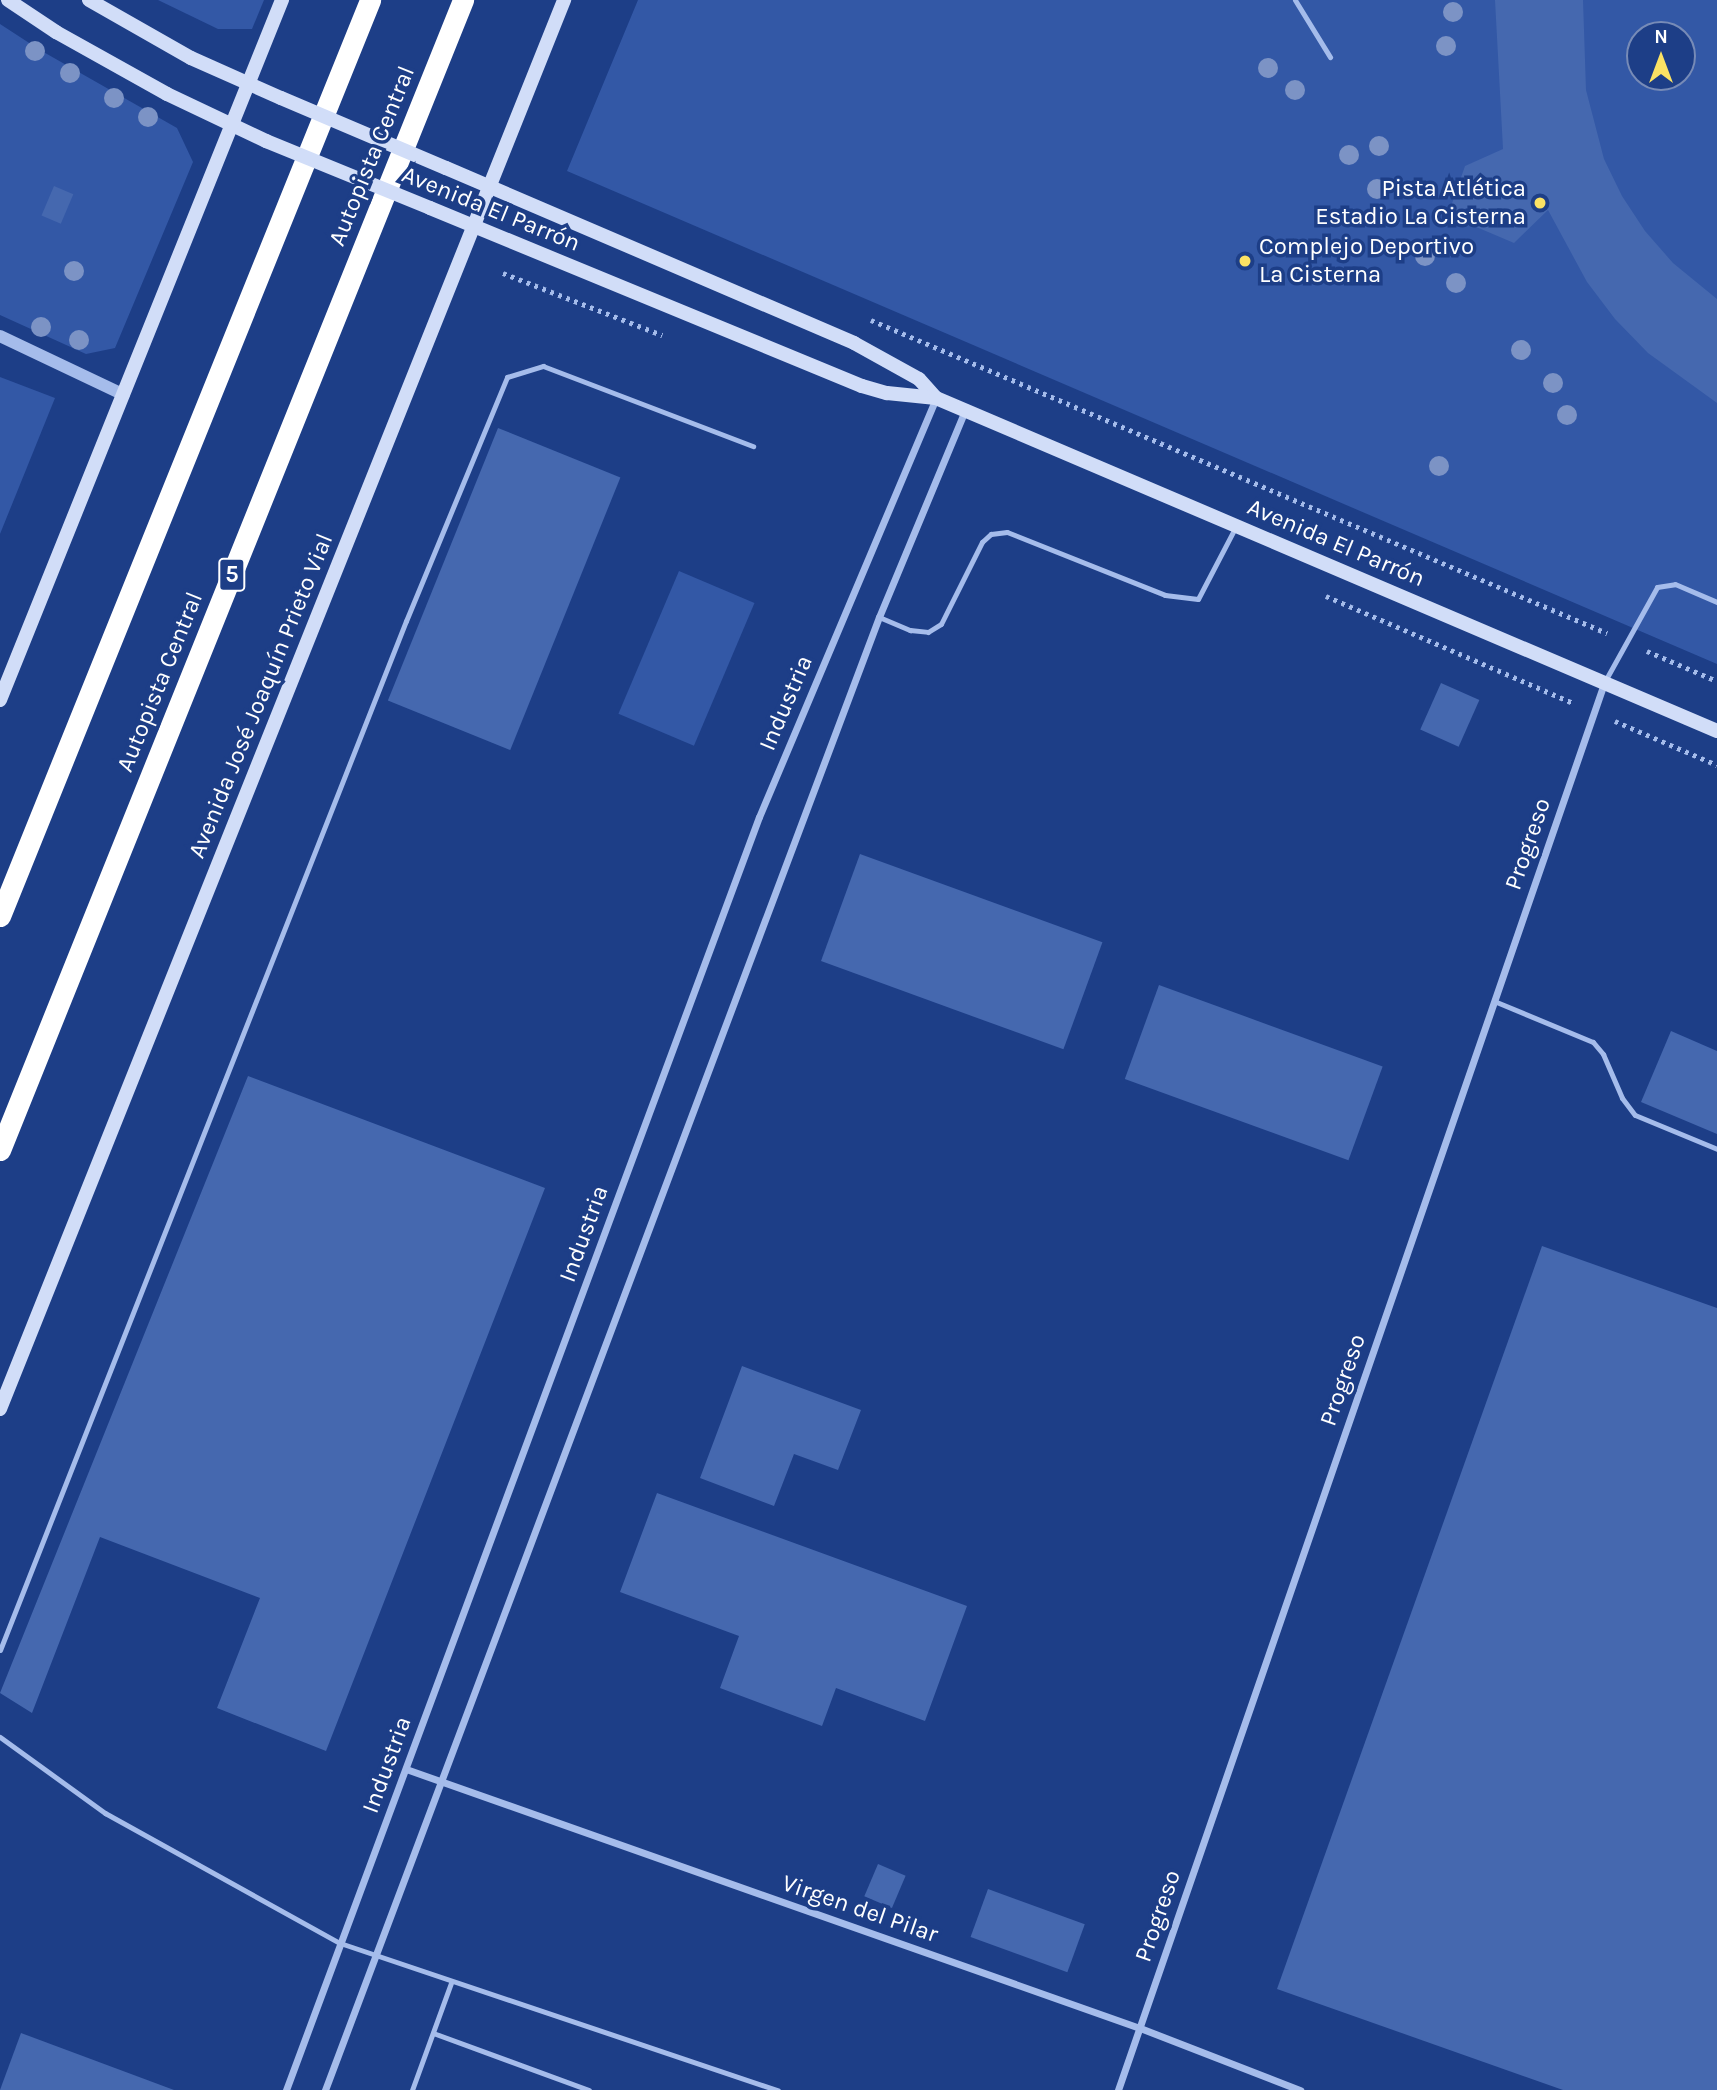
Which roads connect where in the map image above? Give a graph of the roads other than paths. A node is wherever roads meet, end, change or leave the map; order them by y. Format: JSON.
{"nodes":[{"id":1,"x":8,"y":0,"type":"edge"},
{"id":2,"x":89,"y":0,"type":"edge"},
{"id":3,"x":282,"y":0,"type":"edge"},
{"id":4,"x":370,"y":0,"type":"edge"},
{"id":5,"x":463,"y":0,"type":"edge"},
{"id":6,"x":564,"y":0,"type":"edge"},
{"id":7,"x":1295,"y":0,"type":"edge"},
{"id":8,"x":1329,"y":57,"type":"dead end"},
{"id":9,"x":248,"y":84,"type":"junction"},
{"id":10,"x":231,"y":127,"type":"junction"},
{"id":11,"x":488,"y":187,"type":"junction"},
{"id":12,"x":473,"y":226,"type":"junction"},
{"id":13,"x":0,"y":336,"type":"edge"},
{"id":14,"x":124,"y":395,"type":"junction"},
{"id":15,"x":936,"y":398,"type":"junction"},
{"id":16,"x":965,"y":410,"type":"junction"},
{"id":17,"x":754,"y":446,"type":"dead end"},
{"id":18,"x":1236,"y":526,"type":"junction"},
{"id":19,"x":1717,"y":602,"type":"edge"},
{"id":20,"x":879,"y":617,"type":"junction"},
{"id":21,"x":1604,"y":682,"type":"junction"},
{"id":22,"x":0,"y":699,"type":"edge"},
{"id":23,"x":1717,"y":731,"type":"edge"},
{"id":24,"x":0,"y":916,"type":"edge"},
{"id":25,"x":1494,"y":1001,"type":"junction"},
{"id":26,"x":1717,"y":1149,"type":"edge"},
{"id":27,"x":0,"y":1150,"type":"edge"},
{"id":28,"x":0,"y":1409,"type":"edge"},
{"id":29,"x":0,"y":1650,"type":"edge"},
{"id":30,"x":0,"y":1737,"type":"edge"},
{"id":31,"x":406,"y":1769,"type":"junction"},
{"id":32,"x":440,"y":1782,"type":"junction"},
{"id":33,"x":341,"y":1943,"type":"junction"},
{"id":34,"x":375,"y":1957,"type":"junction"},
{"id":35,"x":451,"y":1983,"type":"junction"},
{"id":36,"x":1140,"y":2028,"type":"junction"},
{"id":37,"x":433,"y":2033,"type":"junction"},
{"id":38,"x":286,"y":2090,"type":"edge"},
{"id":39,"x":325,"y":2090,"type":"edge"},
{"id":40,"x":412,"y":2090,"type":"edge"},
{"id":41,"x":589,"y":2090,"type":"edge"},
{"id":42,"x":778,"y":2090,"type":"edge"},
{"id":43,"x":1118,"y":2090,"type":"edge"},
{"id":44,"x":1300,"y":2090,"type":"edge"}],
"edges":[{"from":1,"to":10,"type":"main road","name":"Avenida El Parrón"},
{"from":2,"to":9,"type":"main road","name":"Avenida El Parrón"},
{"from":3,"to":9,"type":"main road"},
{"from":4,"to":24,"type":"highway"},
{"from":5,"to":27,"type":"highway","name":"Autopista Central","number":"5"},
{"from":6,"to":11,"type":"main road","name":"Avenida José Joaquín Prieto Vial"},
{"from":7,"to":8,"type":"lane"},
{"from":9,"to":10,"type":"main road"},
{"from":9,"to":11,"type":"main road","name":"Avenida El Parrón","bridge":true},
{"from":10,"to":12,"type":"main road","name":"Avenida El Parrón","bridge":true},
{"from":10,"to":14,"type":"main road"},
{"from":11,"to":12,"type":"main road","name":"Avenida José Joaquín Prieto Vial"},
{"from":11,"to":15,"type":"main road","name":"Avenida El Parrón"},
{"from":12,"to":15,"type":"main road","name":"Avenida El Parrón"},
{"from":12,"to":28,"type":"main road","name":"Avenida José Joaquín Prieto Vial"},
{"from":13,"to":14,"type":"street"},
{"from":14,"to":22,"type":"main road"},
{"from":15,"to":16,"type":"main road","name":"Avenida El Parrón"},
{"from":15,"to":31,"type":"street","name":"Industria"},
{"from":16,"to":18,"type":"main road","name":"Avenida El Parrón"},
{"from":16,"to":20,"type":"street"},
{"from":17,"to":29,"type":"lane"},
{"from":18,"to":20,"type":"lane"},
{"from":18,"to":21,"type":"main road","name":"Avenida El Parrón"},
{"from":19,"to":21,"type":"lane"},
{"from":20,"to":32,"type":"street"},
{"from":21,"to":23,"type":"main road","name":"Avenida El Parrón"},
{"from":21,"to":25,"type":"street","name":"Progreso"},
{"from":25,"to":26,"type":"lane"},
{"from":25,"to":36,"type":"street","name":"Progreso"},
{"from":30,"to":33,"type":"lane"},
{"from":31,"to":32,"type":"street","name":"Virgen del Pilar"},
{"from":31,"to":33,"type":"street","name":"Industria"},
{"from":32,"to":34,"type":"street"},
{"from":32,"to":36,"type":"street","name":"Virgen del Pilar"},
{"from":33,"to":34,"type":"lane"},
{"from":33,"to":38,"type":"street","name":"Industria"},
{"from":34,"to":35,"type":"lane"},
{"from":34,"to":39,"type":"street"},
{"from":35,"to":37,"type":"lane"},
{"from":35,"to":42,"type":"lane"},
{"from":36,"to":43,"type":"street","name":"Progreso"},
{"from":36,"to":44,"type":"street","name":"Virgen del Pilar"},
{"from":37,"to":40,"type":"lane"},
{"from":37,"to":41,"type":"lane"}]}
